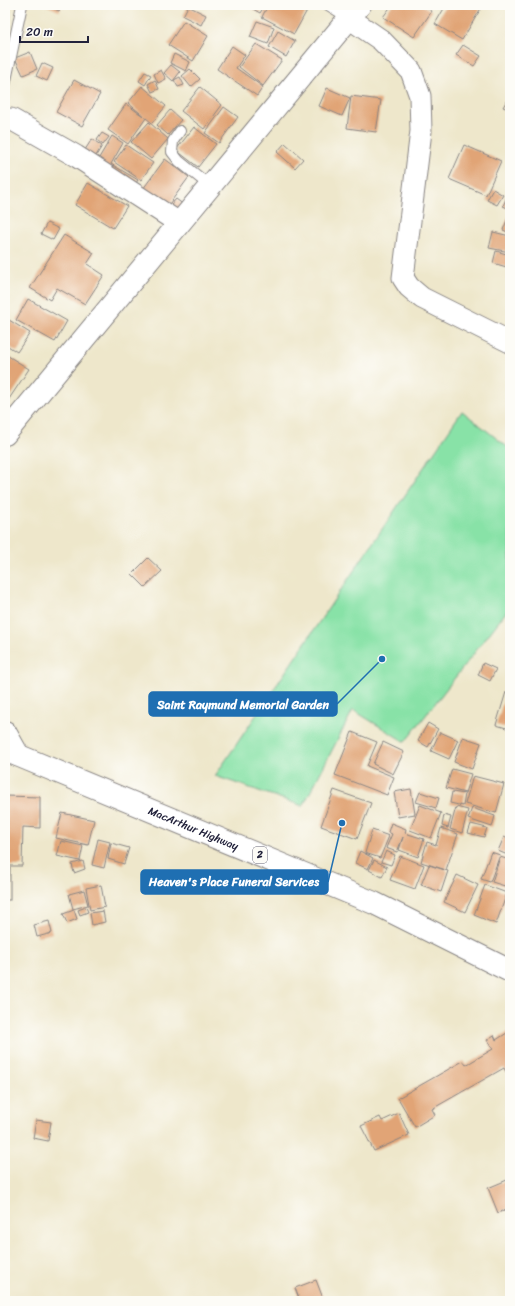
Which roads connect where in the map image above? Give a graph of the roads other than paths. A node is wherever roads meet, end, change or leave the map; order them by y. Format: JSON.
{"nodes":[{"id":1,"x":22,"y":5,"type":"edge"},
{"id":2,"x":328,"y":5,"type":"edge"},
{"id":3,"x":355,"y":11,"type":"edge"},
{"id":4,"x":5,"y":85,"type":"edge"},
{"id":5,"x":11,"y":119,"type":"dead end"},
{"id":6,"x":180,"y":131,"type":"dead end"},
{"id":7,"x":210,"y":186,"type":"junction"},
{"id":8,"x":179,"y":223,"type":"junction"},
{"id":9,"x":510,"y":342,"type":"edge"},
{"id":10,"x":5,"y":434,"type":"edge"},
{"id":11,"x":5,"y":732,"type":"edge"},
{"id":12,"x":11,"y":752,"type":"edge"},
{"id":13,"x":510,"y":971,"type":"edge"}],
"edges":[{"from":1,"to":4,"type":"lane"},
{"from":2,"to":3,"type":"lane"},
{"from":3,"to":7,"type":"main road"},
{"from":3,"to":9,"type":"street"},
{"from":5,"to":8,"type":"street"},
{"from":6,"to":7,"type":"lane"},
{"from":7,"to":8,"type":"main road"},
{"from":8,"to":10,"type":"main road"},
{"from":11,"to":12,"type":"main road"},
{"from":12,"to":13,"type":"main road","name":"MacArthur Highway","number":"2"}]}
